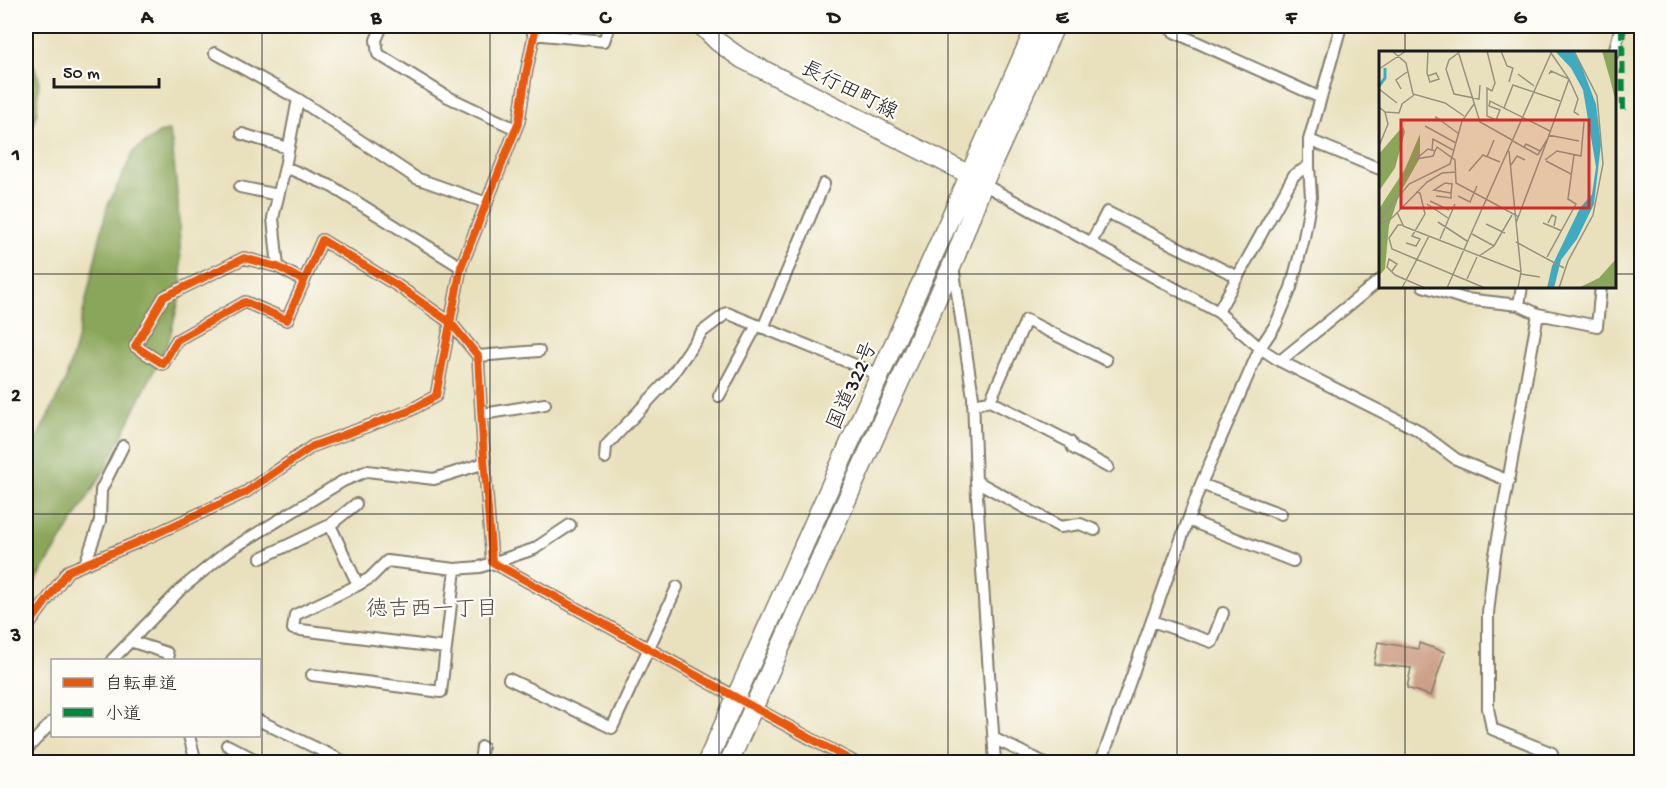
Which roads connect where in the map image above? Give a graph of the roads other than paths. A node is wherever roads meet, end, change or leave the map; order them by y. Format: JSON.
{"nodes":[{"id":1,"x":382,"y":26,"type":"edge"},
{"id":2,"x":609,"y":26,"type":"edge"},
{"id":3,"x":702,"y":26,"type":"edge"},
{"id":4,"x":1036,"y":26,"type":"edge"},
{"id":5,"x":1055,"y":26,"type":"edge"},
{"id":6,"x":1166,"y":26,"type":"edge"},
{"id":7,"x":1341,"y":26,"type":"edge"},
{"id":8,"x":1621,"y":26,"type":"edge"},
{"id":9,"x":535,"y":30,"type":"edge"},
{"id":10,"x":1615,"y":51,"type":"edge"},
{"id":11,"x":214,"y":54,"type":"dead end"},
{"id":12,"x":1319,"y":97,"type":"junction"},
{"id":13,"x":298,"y":99,"type":"junction"},
{"id":14,"x":516,"y":129,"type":"junction"},
{"id":15,"x":242,"y":134,"type":"dead end"},
{"id":16,"x":1309,"y":140,"type":"junction"},
{"id":17,"x":288,"y":148,"type":"junction"},
{"id":18,"x":1309,"y":166,"type":"junction"},
{"id":19,"x":285,"y":167,"type":"junction"},
{"id":20,"x":1379,"y":169,"type":"edge"},
{"id":21,"x":976,"y":179,"type":"junction"},
{"id":22,"x":824,"y":184,"type":"dead end"},
{"id":23,"x":240,"y":187,"type":"dead end"},
{"id":24,"x":278,"y":195,"type":"junction"},
{"id":25,"x":487,"y":203,"type":"junction"},
{"id":26,"x":1091,"y":243,"type":"junction"},
{"id":27,"x":953,"y":263,"type":"junction"},
{"id":28,"x":278,"y":267,"type":"junction"},
{"id":29,"x":461,"y":267,"type":"junction"},
{"id":30,"x":1238,"y":277,"type":"junction"},
{"id":31,"x":304,"y":281,"type":"junction"},
{"id":32,"x":1379,"y":281,"type":"edge"},
{"id":33,"x":1430,"y":288,"type":"edge"},
{"id":34,"x":1522,"y":288,"type":"edge"},
{"id":35,"x":1601,"y":288,"type":"edge"},
{"id":36,"x":1519,"y":305,"type":"junction"},
{"id":37,"x":1218,"y":312,"type":"junction"},
{"id":38,"x":1538,"y":314,"type":"junction"},
{"id":39,"x":451,"y":323,"type":"junction"},
{"id":40,"x":760,"y":326,"type":"junction"},
{"id":41,"x":1260,"y":348,"type":"junction"},
{"id":42,"x":539,"y":351,"type":"dead end"},
{"id":43,"x":478,"y":356,"type":"junction"},
{"id":44,"x":1106,"y":360,"type":"dead end"},
{"id":45,"x":1280,"y":361,"type":"junction"},
{"id":46,"x":880,"y":375,"type":"junction"},
{"id":47,"x":719,"y":396,"type":"dead end"},
{"id":48,"x":990,"y":401,"type":"junction"},
{"id":49,"x":545,"y":404,"type":"dead end"},
{"id":50,"x":973,"y":404,"type":"junction"},
{"id":51,"x":483,"y":414,"type":"junction"},
{"id":52,"x":123,"y":446,"type":"dead end"},
{"id":53,"x":605,"y":458,"type":"dead end"},
{"id":54,"x":485,"y":463,"type":"junction"},
{"id":55,"x":1108,"y":466,"type":"dead end"},
{"id":56,"x":976,"y":481,"type":"junction"},
{"id":57,"x":1509,"y":481,"type":"junction"},
{"id":58,"x":1201,"y":484,"type":"junction"},
{"id":59,"x":356,"y":504,"type":"dead end"},
{"id":60,"x":1281,"y":514,"type":"dead end"},
{"id":61,"x":1188,"y":520,"type":"junction"},
{"id":62,"x":330,"y":525,"type":"junction"},
{"id":63,"x":570,"y":525,"type":"dead end"},
{"id":64,"x":1095,"y":530,"type":"dead end"},
{"id":65,"x":261,"y":558,"type":"dead end"},
{"id":66,"x":1293,"y":561,"type":"dead end"},
{"id":67,"x":492,"y":562,"type":"junction"},
{"id":68,"x":85,"y":564,"type":"junction"},
{"id":69,"x":455,"y":569,"type":"junction"},
{"id":70,"x":358,"y":585,"type":"junction"},
{"id":71,"x":677,"y":587,"type":"dead end"},
{"id":72,"x":1223,"y":613,"type":"dead end"},
{"id":73,"x":1152,"y":621,"type":"junction"},
{"id":74,"x":26,"y":628,"type":"edge"},
{"id":75,"x":130,"y":641,"type":"junction"},
{"id":76,"x":446,"y":648,"type":"junction"},
{"id":77,"x":650,"y":648,"type":"junction"},
{"id":78,"x":113,"y":659,"type":"edge"},
{"id":79,"x":169,"y":659,"type":"edge"},
{"id":80,"x":312,"y":675,"type":"dead end"},
{"id":81,"x":509,"y":679,"type":"dead end"},
{"id":82,"x":736,"y":697,"type":"junction"},
{"id":83,"x":753,"y":708,"type":"junction"},
{"id":84,"x":261,"y":721,"type":"edge"},
{"id":85,"x":51,"y":723,"type":"edge"},
{"id":86,"x":190,"y":737,"type":"edge"},
{"id":87,"x":994,"y":739,"type":"junction"},
{"id":88,"x":227,"y":745,"type":"dead end"},
{"id":89,"x":482,"y":747,"type":"dead end"},
{"id":90,"x":26,"y":750,"type":"edge"},
{"id":91,"x":196,"y":762,"type":"edge"},
{"id":92,"x":260,"y":762,"type":"edge"},
{"id":93,"x":345,"y":762,"type":"edge"},
{"id":94,"x":480,"y":762,"type":"edge"},
{"id":95,"x":707,"y":762,"type":"edge"},
{"id":96,"x":729,"y":762,"type":"edge"},
{"id":97,"x":854,"y":762,"type":"edge"},
{"id":98,"x":995,"y":762,"type":"edge"},
{"id":99,"x":1043,"y":762,"type":"edge"},
{"id":100,"x":1101,"y":762,"type":"edge"},
{"id":101,"x":1547,"y":762,"type":"edge"}],
"edges":[{"from":1,"to":14,"type":"street"},
{"from":2,"to":9,"type":"street"},
{"from":3,"to":21,"type":"main road","name":"長行田町線"},
{"from":4,"to":21,"type":"main road","name":"国道322号"},
{"from":5,"to":21,"type":"main road","name":"国道322号"},
{"from":6,"to":12,"type":"street"},
{"from":7,"to":12,"type":"street"},
{"from":8,"to":10,"type":"street"},
{"from":9,"to":14,"type":"street"},
{"from":11,"to":13,"type":"street"},
{"from":12,"to":16,"type":"street"},
{"from":13,"to":17,"type":"street"},
{"from":13,"to":25,"type":"street"},
{"from":14,"to":25,"type":"street"},
{"from":15,"to":17,"type":"street"},
{"from":16,"to":18,"type":"street"},
{"from":16,"to":20,"type":"street"},
{"from":17,"to":19,"type":"street"},
{"from":18,"to":30,"type":"street"},
{"from":18,"to":41,"type":"street"},
{"from":19,"to":24,"type":"street"},
{"from":19,"to":29,"type":"street"},
{"from":21,"to":26,"type":"street"},
{"from":21,"to":27,"type":"main road","name":"国道322号"},
{"from":21,"to":46,"type":"main road","name":"国道322号"},
{"from":22,"to":40,"type":"street"},
{"from":23,"to":24,"type":"street"},
{"from":24,"to":28,"type":"street"},
{"from":25,"to":29,"type":"street"},
{"from":26,"to":30,"type":"street"},
{"from":26,"to":37,"type":"street"},
{"from":27,"to":50,"type":"street"},
{"from":27,"to":83,"type":"main road","name":"国道322号"},
{"from":28,"to":31,"type":"street"},
{"from":28,"to":31,"type":"street"},
{"from":29,"to":39,"type":"street"},
{"from":30,"to":37,"type":"street"},
{"from":31,"to":39,"type":"street"},
{"from":32,"to":45,"type":"street"},
{"from":33,"to":36,"type":"street"},
{"from":34,"to":36,"type":"street"},
{"from":35,"to":38,"type":"street"},
{"from":36,"to":38,"type":"street"},
{"from":37,"to":41,"type":"street"},
{"from":38,"to":57,"type":"street"},
{"from":39,"to":43,"type":"street"},
{"from":39,"to":68,"type":"street"},
{"from":40,"to":46,"type":"street"},
{"from":40,"to":47,"type":"street"},
{"from":40,"to":53,"type":"street"},
{"from":41,"to":45,"type":"street"},
{"from":41,"to":58,"type":"street"},
{"from":42,"to":43,"type":"street"},
{"from":43,"to":51,"type":"street"},
{"from":44,"to":48,"type":"street"},
{"from":45,"to":57,"type":"street"},
{"from":46,"to":82,"type":"main road","name":"国道322号"},
{"from":48,"to":50,"type":"street"},
{"from":48,"to":55,"type":"street"},
{"from":49,"to":51,"type":"street"},
{"from":50,"to":56,"type":"street"},
{"from":51,"to":54,"type":"street"},
{"from":52,"to":68,"type":"street"},
{"from":54,"to":67,"type":"street"},
{"from":54,"to":75,"type":"street"},
{"from":56,"to":64,"type":"street"},
{"from":56,"to":87,"type":"street"},
{"from":57,"to":101,"type":"street"},
{"from":58,"to":60,"type":"street"},
{"from":58,"to":61,"type":"street"},
{"from":59,"to":62,"type":"street"},
{"from":61,"to":66,"type":"street"},
{"from":61,"to":73,"type":"street"},
{"from":62,"to":65,"type":"street"},
{"from":62,"to":70,"type":"street"},
{"from":63,"to":67,"type":"street"},
{"from":67,"to":69,"type":"street"},
{"from":67,"to":77,"type":"street"},
{"from":68,"to":74,"type":"street"},
{"from":69,"to":70,"type":"street"},
{"from":69,"to":76,"type":"street"},
{"from":70,"to":76,"type":"street"},
{"from":71,"to":77,"type":"street"},
{"from":72,"to":73,"type":"street"},
{"from":73,"to":100,"type":"street"},
{"from":75,"to":78,"type":"street"},
{"from":75,"to":79,"type":"street"},
{"from":76,"to":80,"type":"street"},
{"from":77,"to":81,"type":"street"},
{"from":77,"to":82,"type":"street"},
{"from":82,"to":83,"type":"street"},
{"from":82,"to":95,"type":"main road","name":"国道322号"},
{"from":83,"to":96,"type":"main road","name":"国道322号"},
{"from":83,"to":97,"type":"street"},
{"from":84,"to":93,"type":"street"},
{"from":85,"to":90,"type":"street"},
{"from":86,"to":91,"type":"street"},
{"from":87,"to":98,"type":"street"},
{"from":87,"to":99,"type":"street"},
{"from":88,"to":92,"type":"street"},
{"from":89,"to":94,"type":"street"}]}
